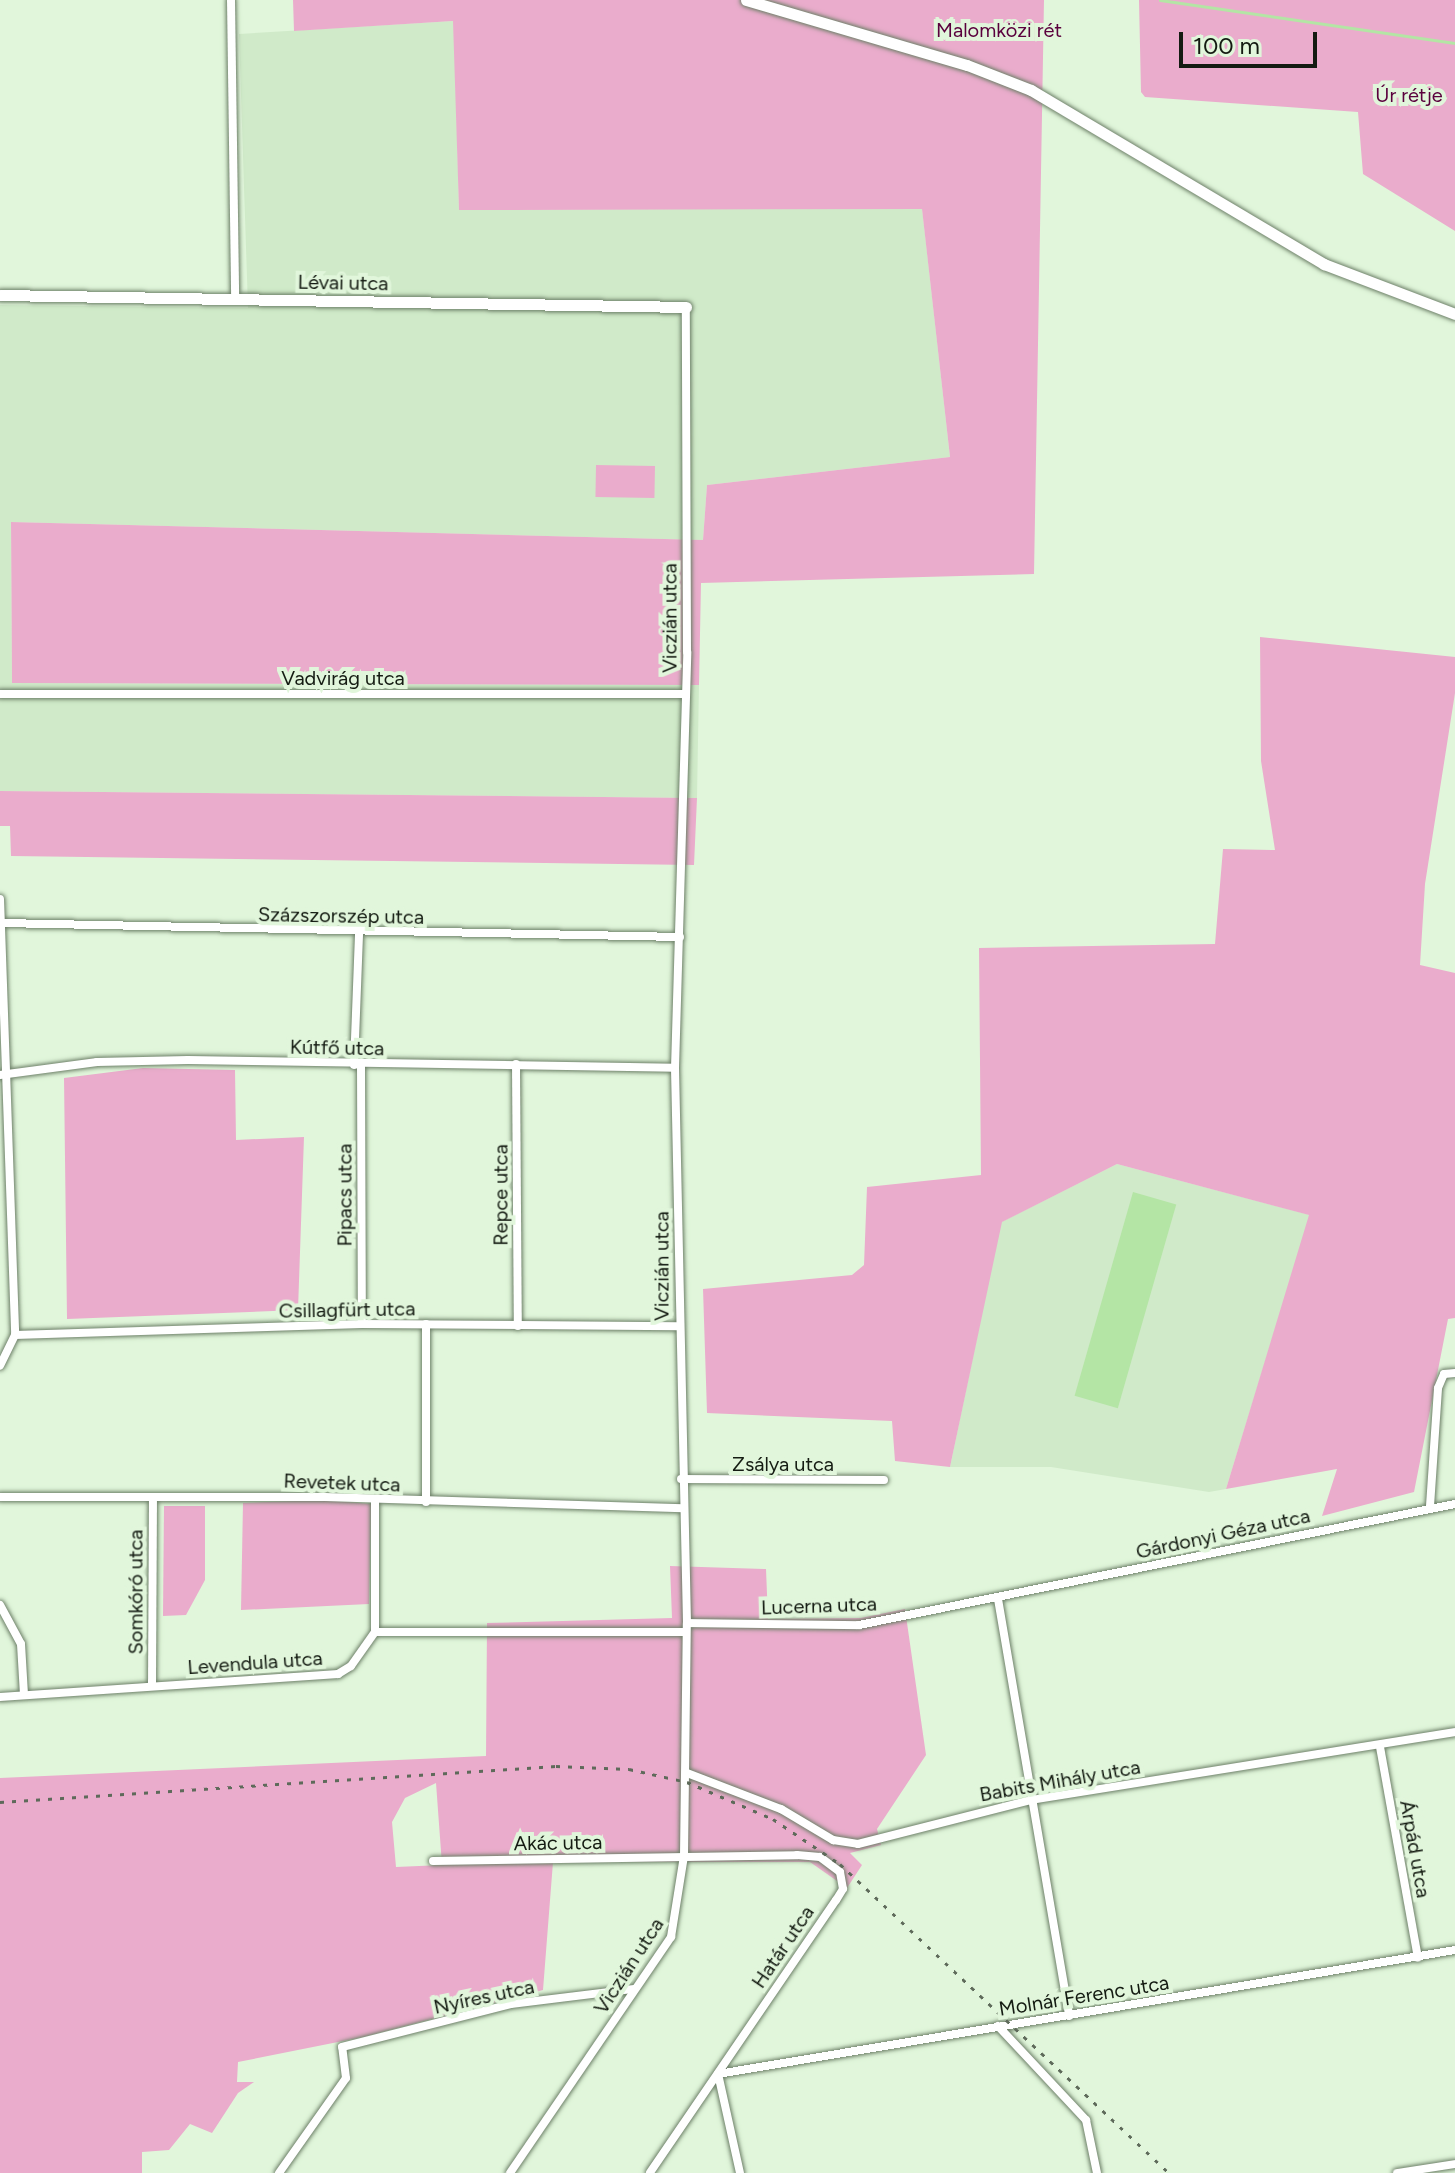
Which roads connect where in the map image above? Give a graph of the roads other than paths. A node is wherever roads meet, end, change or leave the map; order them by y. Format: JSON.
{"nodes":[{"id":1,"x":231,"y":0,"type":"edge"},
{"id":2,"x":746,"y":0,"type":"edge"},
{"id":3,"x":0,"y":295,"type":"edge"},
{"id":4,"x":235,"y":300,"type":"junction"},
{"id":5,"x":686,"y":307,"type":"joint"},
{"id":6,"x":1455,"y":314,"type":"edge"},
{"id":7,"x":0,"y":694,"type":"edge"},
{"id":8,"x":685,"y":694,"type":"junction"},
{"id":9,"x":0,"y":899,"type":"edge"},
{"id":10,"x":1,"y":923,"type":"edge"},
{"id":11,"x":359,"y":933,"type":"junction"},
{"id":12,"x":680,"y":937,"type":"junction"},
{"id":13,"x":516,"y":1064,"type":"junction"},
{"id":14,"x":357,"y":1065,"type":"junction"},
{"id":15,"x":675,"y":1068,"type":"junction"},
{"id":16,"x":4,"y":1074,"type":"edge"},
{"id":17,"x":362,"y":1324,"type":"junction"},
{"id":18,"x":426,"y":1324,"type":"junction"},
{"id":19,"x":518,"y":1326,"type":"junction"},
{"id":20,"x":679,"y":1326,"type":"junction"},
{"id":21,"x":15,"y":1335,"type":"junction"},
{"id":22,"x":0,"y":1366,"type":"edge"},
{"id":23,"x":1455,"y":1373,"type":"edge"},
{"id":24,"x":681,"y":1479,"type":"junction"},
{"id":25,"x":884,"y":1480,"type":"dead end"},
{"id":26,"x":0,"y":1497,"type":"edge"},
{"id":27,"x":153,"y":1498,"type":"junction"},
{"id":28,"x":375,"y":1499,"type":"junction"},
{"id":29,"x":426,"y":1502,"type":"junction"},
{"id":30,"x":1455,"y":1504,"type":"edge"},
{"id":31,"x":1430,"y":1506,"type":"junction"},
{"id":32,"x":683,"y":1508,"type":"junction"},
{"id":33,"x":998,"y":1599,"type":"junction"},
{"id":34,"x":0,"y":1605,"type":"edge"},
{"id":35,"x":686,"y":1628,"type":"junction"},
{"id":36,"x":375,"y":1632,"type":"junction"},
{"id":37,"x":152,"y":1686,"type":"junction"},
{"id":38,"x":24,"y":1695,"type":"junction"},
{"id":39,"x":0,"y":1697,"type":"edge"},
{"id":40,"x":1455,"y":1732,"type":"edge"},
{"id":41,"x":1380,"y":1747,"type":"junction"},
{"id":42,"x":687,"y":1773,"type":"junction"},
{"id":43,"x":1031,"y":1800,"type":"junction"},
{"id":44,"x":684,"y":1856,"type":"junction"},
{"id":45,"x":433,"y":1861,"type":"dead end"},
{"id":46,"x":1455,"y":1950,"type":"edge"},
{"id":47,"x":1418,"y":1958,"type":"junction"},
{"id":48,"x":634,"y":1989,"type":"junction"},
{"id":49,"x":1069,"y":2016,"type":"junction"},
{"id":50,"x":998,"y":2026,"type":"junction"},
{"id":51,"x":718,"y":2074,"type":"junction"},
{"id":52,"x":1455,"y":2164,"type":"edge"},
{"id":53,"x":279,"y":2173,"type":"edge"},
{"id":54,"x":510,"y":2173,"type":"edge"},
{"id":55,"x":650,"y":2173,"type":"edge"},
{"id":56,"x":740,"y":2173,"type":"edge"},
{"id":57,"x":1097,"y":2173,"type":"edge"},
{"id":58,"x":1397,"y":2173,"type":"edge"}],
"edges":[{"from":1,"to":4,"type":"street"},
{"from":2,"to":6,"type":"main road"},
{"from":3,"to":4,"type":"main road","name":"Lévai utca"},
{"from":4,"to":5,"type":"main road","name":"Lévai utca"},
{"from":5,"to":8,"type":"street","name":"Viczián utca"},
{"from":7,"to":8,"type":"street","name":"Vadvirág utca"},
{"from":8,"to":12,"type":"street","name":"Viczián utca"},
{"from":9,"to":10,"type":"street"},
{"from":10,"to":11,"type":"street","name":"Százszorszép utca"},
{"from":10,"to":16,"type":"street"},
{"from":11,"to":12,"type":"street","name":"Százszorszép utca"},
{"from":11,"to":14,"type":"street","name":"Pipacs utca"},
{"from":12,"to":15,"type":"street","name":"Viczián utca"},
{"from":13,"to":14,"type":"street","name":"Kútfő utca"},
{"from":13,"to":15,"type":"street","name":"Kútfő utca"},
{"from":13,"to":19,"type":"street","name":"Repce utca"},
{"from":14,"to":16,"type":"street","name":"Kútfő utca"},
{"from":14,"to":17,"type":"street","name":"Pipacs utca"},
{"from":15,"to":20,"type":"street","name":"Viczián utca"},
{"from":16,"to":21,"type":"street"},
{"from":17,"to":18,"type":"street","name":"Csillagfürt utca"},
{"from":17,"to":21,"type":"street","name":"Csillagfürt utca"},
{"from":18,"to":19,"type":"street","name":"Csillagfürt utca"},
{"from":18,"to":29,"type":"street"},
{"from":19,"to":20,"type":"street","name":"Csillagfürt utca"},
{"from":20,"to":24,"type":"street","name":"Viczián utca"},
{"from":21,"to":22,"type":"street"},
{"from":23,"to":31,"type":"street"},
{"from":24,"to":25,"type":"street","name":"Zsálya utca"},
{"from":24,"to":32,"type":"street","name":"Viczián utca"},
{"from":26,"to":27,"type":"street","name":"Revetek utca"},
{"from":27,"to":28,"type":"street","name":"Revetek utca"},
{"from":27,"to":37,"type":"street","name":"Somkóró utca"},
{"from":28,"to":29,"type":"street","name":"Revetek utca"},
{"from":28,"to":36,"type":"street"},
{"from":29,"to":32,"type":"street","name":"Revetek utca"},
{"from":30,"to":31,"type":"street","name":"Gárdonyi Géza utca"},
{"from":31,"to":33,"type":"street","name":"Gárdonyi Géza utca"},
{"from":32,"to":35,"type":"street","name":"Viczián utca"},
{"from":33,"to":35,"type":"street","name":"Lucerna utca"},
{"from":33,"to":43,"type":"street"},
{"from":34,"to":38,"type":"street"},
{"from":35,"to":36,"type":"street"},
{"from":35,"to":42,"type":"street","name":"Viczián utca"},
{"from":36,"to":37,"type":"street","name":"Levendula utca"},
{"from":37,"to":38,"type":"street","name":"Levendula utca"},
{"from":38,"to":39,"type":"street","name":"Levendula utca"},
{"from":40,"to":41,"type":"street","name":"Babits Mihály utca"},
{"from":41,"to":43,"type":"street","name":"Babits Mihály utca"},
{"from":41,"to":47,"type":"street","name":"Árpád utca"},
{"from":42,"to":43,"type":"street","name":"Babits Mihály utca"},
{"from":42,"to":44,"type":"street","name":"Viczián utca"},
{"from":43,"to":49,"type":"street"},
{"from":44,"to":45,"type":"street","name":"Akác utca"},
{"from":44,"to":48,"type":"street","name":"Viczián utca"},
{"from":44,"to":51,"type":"street","name":"Határ utca"},
{"from":46,"to":47,"type":"street","name":"Molnár Ferenc utca"},
{"from":47,"to":49,"type":"street","name":"Molnár Ferenc utca"},
{"from":48,"to":53,"type":"street","name":"Nyíres utca"},
{"from":48,"to":54,"type":"street","name":"Viczián utca"},
{"from":49,"to":50,"type":"street","name":"Molnár Ferenc utca"},
{"from":50,"to":51,"type":"street","name":"Molnár Ferenc utca"},
{"from":50,"to":57,"type":"street"},
{"from":51,"to":55,"type":"street","name":"Határ utca"},
{"from":51,"to":56,"type":"street"},
{"from":52,"to":58,"type":"street"}]}
